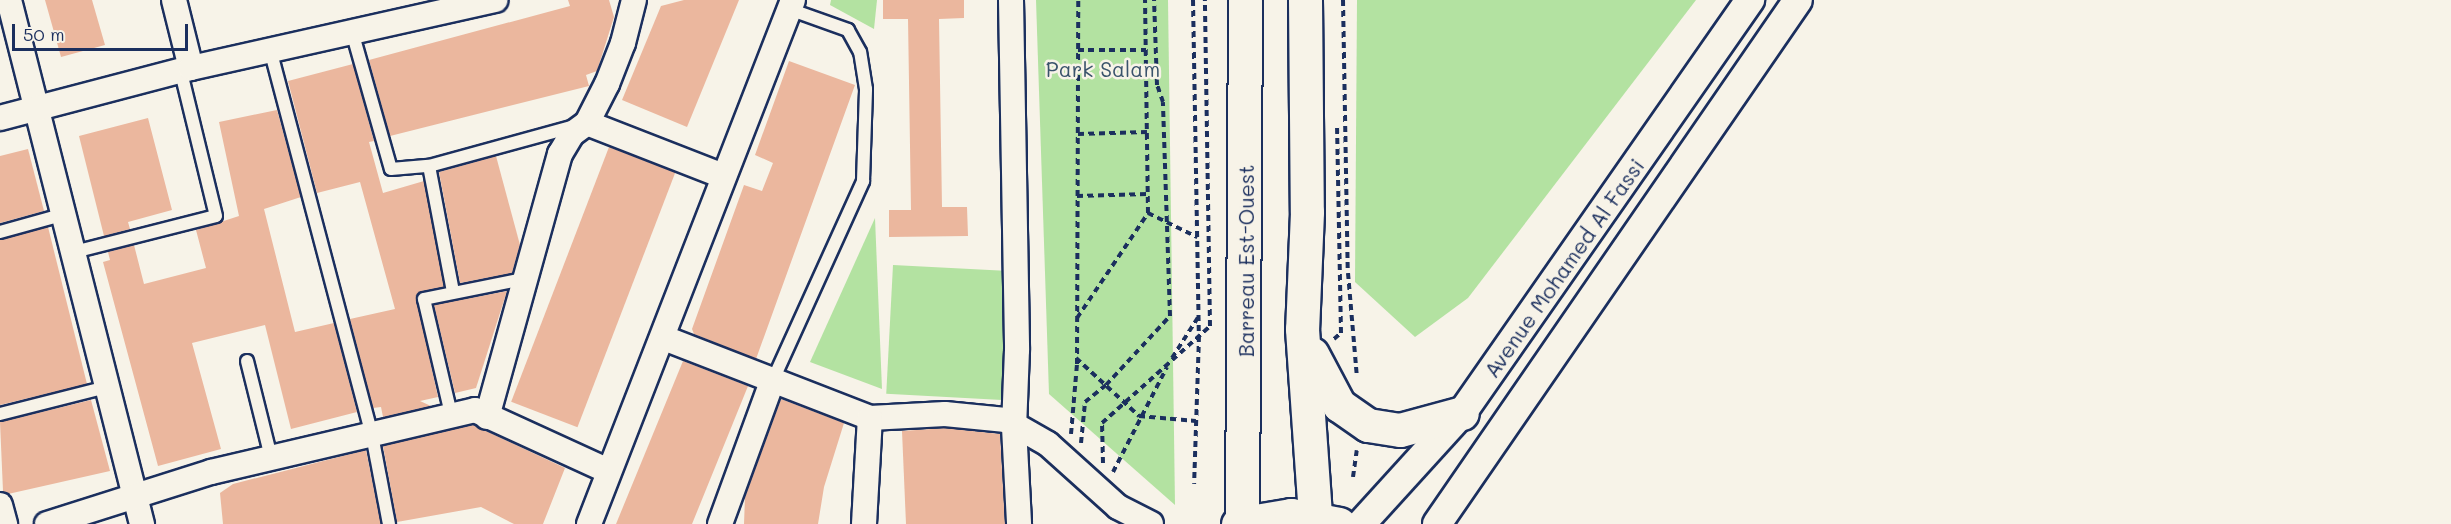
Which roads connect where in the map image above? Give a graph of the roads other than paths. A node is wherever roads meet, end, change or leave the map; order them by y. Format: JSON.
{"nodes":[{"id":1,"x":9,"y":0,"type":"edge"},
{"id":2,"x":174,"y":0,"type":"edge"},
{"id":3,"x":496,"y":0,"type":"edge"},
{"id":4,"x":634,"y":0,"type":"edge"},
{"id":5,"x":1011,"y":0,"type":"edge"},
{"id":6,"x":1245,"y":0,"type":"edge"},
{"id":7,"x":1305,"y":0,"type":"edge"},
{"id":8,"x":1750,"y":0,"type":"edge"},
{"id":9,"x":1798,"y":0,"type":"edge"},
{"id":10,"x":791,"y":5,"type":"edge"},
{"id":11,"x":430,"y":8,"type":"edge"},
{"id":12,"x":353,"y":35,"type":"junction"},
{"id":13,"x":271,"y":53,"type":"junction"},
{"id":14,"x":186,"y":70,"type":"junction"},
{"id":15,"x":39,"y":108,"type":"junction"},
{"id":16,"x":0,"y":118,"type":"edge"},
{"id":17,"x":587,"y":123,"type":"junction"},
{"id":18,"x":429,"y":166,"type":"junction"},
{"id":19,"x":723,"y":176,"type":"junction"},
{"id":20,"x":65,"y":214,"type":"junction"},
{"id":21,"x":0,"y":232,"type":"edge"},
{"id":22,"x":74,"y":252,"type":"junction"},
{"id":23,"x":528,"y":278,"type":"junction"},
{"id":24,"x":453,"y":292,"type":"junction"},
{"id":25,"x":1302,"y":329,"type":"junction"},
{"id":26,"x":664,"y":338,"type":"junction"},
{"id":27,"x":247,"y":361,"type":"dead end"},
{"id":28,"x":772,"y":382,"type":"junction"},
{"id":29,"x":107,"y":387,"type":"junction"},
{"id":30,"x":1462,"y":413,"type":"junction"},
{"id":31,"x":0,"y":414,"type":"edge"},
{"id":32,"x":451,"y":414,"type":"junction"},
{"id":33,"x":487,"y":417,"type":"junction"},
{"id":34,"x":870,"y":418,"type":"junction"},
{"id":35,"x":1014,"y":427,"type":"junction"},
{"id":36,"x":372,"y":435,"type":"junction"},
{"id":37,"x":271,"y":457,"type":"junction"},
{"id":38,"x":608,"y":471,"type":"junction"},
{"id":39,"x":135,"y":498,"type":"junction"},
{"id":40,"x":0,"y":505,"type":"edge"},
{"id":41,"x":1123,"y":515,"type":"edge"},
{"id":42,"x":1327,"y":521,"type":"edge"},
{"id":43,"x":1240,"y":523,"type":"edge"},
{"id":44,"x":5,"y":524,"type":"edge"},
{"id":45,"x":47,"y":524,"type":"edge"},
{"id":46,"x":142,"y":524,"type":"edge"},
{"id":47,"x":389,"y":524,"type":"edge"},
{"id":48,"x":589,"y":524,"type":"edge"},
{"id":49,"x":720,"y":524,"type":"edge"},
{"id":50,"x":864,"y":524,"type":"edge"},
{"id":51,"x":1019,"y":524,"type":"edge"},
{"id":52,"x":1151,"y":524,"type":"edge"},
{"id":53,"x":1361,"y":524,"type":"edge"},
{"id":54,"x":1437,"y":524,"type":"edge"}],
"edges":[{"from":1,"to":15,"type":"street"},
{"from":2,"to":14,"type":"street"},
{"from":3,"to":11,"type":"street"},
{"from":4,"to":17,"type":"street"},
{"from":5,"to":35,"type":"street"},
{"from":6,"to":43,"type":"main road","name":"Barreau Est-Ouest"},
{"from":7,"to":25,"type":"main road"},
{"from":8,"to":30,"type":"street","name":"Avenue Mohamed Al Fassi"},
{"from":9,"to":54,"type":"street","name":"Avenue Mohamed Al Fassi"},
{"from":10,"to":19,"type":"street"},
{"from":10,"to":28,"type":"lane"},
{"from":11,"to":12,"type":"street"},
{"from":12,"to":13,"type":"street"},
{"from":12,"to":18,"type":"lane"},
{"from":13,"to":14,"type":"street"},
{"from":13,"to":36,"type":"lane"},
{"from":14,"to":15,"type":"street"},
{"from":14,"to":22,"type":"lane"},
{"from":15,"to":16,"type":"street"},
{"from":15,"to":20,"type":"street"},
{"from":17,"to":18,"type":"lane"},
{"from":17,"to":19,"type":"street"},
{"from":17,"to":23,"type":"street"},
{"from":18,"to":24,"type":"lane"},
{"from":19,"to":26,"type":"street"},
{"from":20,"to":21,"type":"lane"},
{"from":20,"to":22,"type":"street"},
{"from":22,"to":29,"type":"street"},
{"from":23,"to":24,"type":"lane"},
{"from":23,"to":33,"type":"street"},
{"from":24,"to":32,"type":"lane"},
{"from":25,"to":30,"type":"main road"},
{"from":25,"to":42,"type":"main road"},
{"from":26,"to":28,"type":"street"},
{"from":26,"to":38,"type":"street"},
{"from":27,"to":37,"type":"lane"},
{"from":28,"to":34,"type":"street"},
{"from":28,"to":49,"type":"street"},
{"from":29,"to":31,"type":"lane"},
{"from":29,"to":39,"type":"street"},
{"from":30,"to":53,"type":"street","name":"Avenue Mohamed Al Fassi"},
{"from":32,"to":33,"type":"street"},
{"from":32,"to":36,"type":"street"},
{"from":33,"to":38,"type":"street"},
{"from":34,"to":35,"type":"street"},
{"from":34,"to":50,"type":"street"},
{"from":35,"to":41,"type":"street"},
{"from":35,"to":51,"type":"street"},
{"from":36,"to":37,"type":"street"},
{"from":36,"to":47,"type":"lane"},
{"from":37,"to":39,"type":"street"},
{"from":38,"to":48,"type":"street"},
{"from":39,"to":45,"type":"street"},
{"from":39,"to":46,"type":"street"},
{"from":40,"to":44,"type":"street"},
{"from":41,"to":52,"type":"street"},
{"from":42,"to":43,"type":"main road"}]}
